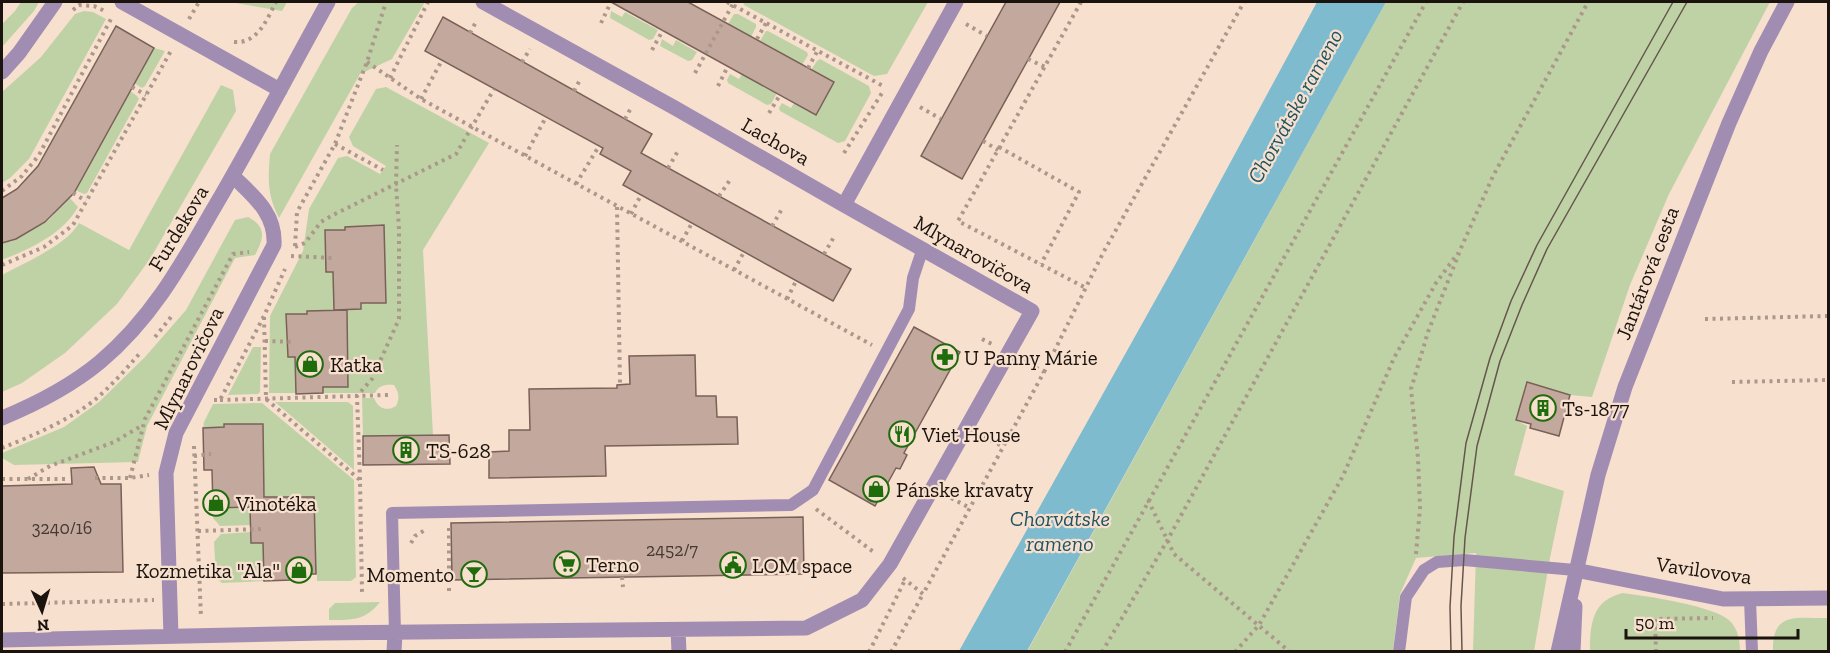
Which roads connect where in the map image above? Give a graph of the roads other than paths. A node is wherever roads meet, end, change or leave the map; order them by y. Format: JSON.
{"nodes":[{"id":1,"x":55,"y":2,"type":"edge"},
{"id":2,"x":122,"y":2,"type":"edge"},
{"id":3,"x":328,"y":2,"type":"edge"},
{"id":4,"x":483,"y":2,"type":"edge"},
{"id":5,"x":956,"y":2,"type":"edge"},
{"id":6,"x":1787,"y":2,"type":"edge"},
{"id":7,"x":2,"y":72,"type":"edge"},
{"id":8,"x":280,"y":90,"type":"junction"},
{"id":9,"x":233,"y":176,"type":"junction"},
{"id":10,"x":844,"y":205,"type":"junction"},
{"id":11,"x":922,"y":248,"type":"junction"},
{"id":12,"x":2,"y":418,"type":"edge"},
{"id":13,"x":1575,"y":570,"type":"junction"},
{"id":14,"x":1828,"y":598,"type":"edge"},
{"id":15,"x":1750,"y":599,"type":"junction"},
{"id":16,"x":678,"y":630,"type":"junction"},
{"id":17,"x":395,"y":633,"type":"junction"},
{"id":18,"x":171,"y":636,"type":"junction"},
{"id":19,"x":2,"y":640,"type":"edge"},
{"id":20,"x":394,"y":651,"type":"edge"},
{"id":21,"x":679,"y":651,"type":"edge"},
{"id":22,"x":1400,"y":651,"type":"edge"},
{"id":23,"x":1558,"y":651,"type":"edge"},
{"id":24,"x":1573,"y":651,"type":"edge"},
{"id":25,"x":1752,"y":651,"type":"edge"}],
"edges":[{"from":1,"to":7,"type":"street"},
{"from":2,"to":8,"type":"street"},
{"from":3,"to":8,"type":"street","name":"Furdekova"},
{"from":4,"to":10,"type":"street","name":"Lachova"},
{"from":5,"to":10,"type":"street"},
{"from":6,"to":13,"type":"street","name":"Jantárová cesta"},
{"from":8,"to":9,"type":"street","name":"Furdekova"},
{"from":9,"to":12,"type":"street","name":"Furdekova"},
{"from":9,"to":18,"type":"street","name":"Mlynarovičova"},
{"from":10,"to":11,"type":"street","name":"Mlynarovičova"},
{"from":11,"to":16,"type":"street","name":"Mlynarovičova"},
{"from":11,"to":17,"type":"lane"},
{"from":13,"to":15,"type":"street","name":"Vavilovova"},
{"from":13,"to":22,"type":"lane"},
{"from":13,"to":23,"type":"street","name":"Jantárová cesta"},
{"from":13,"to":24,"type":"street","name":"Jantárová cesta"},
{"from":14,"to":15,"type":"street","name":"Vavilovova"},
{"from":15,"to":25,"type":"lane"},
{"from":16,"to":17,"type":"street","name":"Mlynarovičova"},
{"from":16,"to":21,"type":"street"},
{"from":17,"to":18,"type":"street","name":"Mlynarovičova"},
{"from":17,"to":20,"type":"street"},
{"from":18,"to":19,"type":"street","name":"Mlynarovičova"}]}
